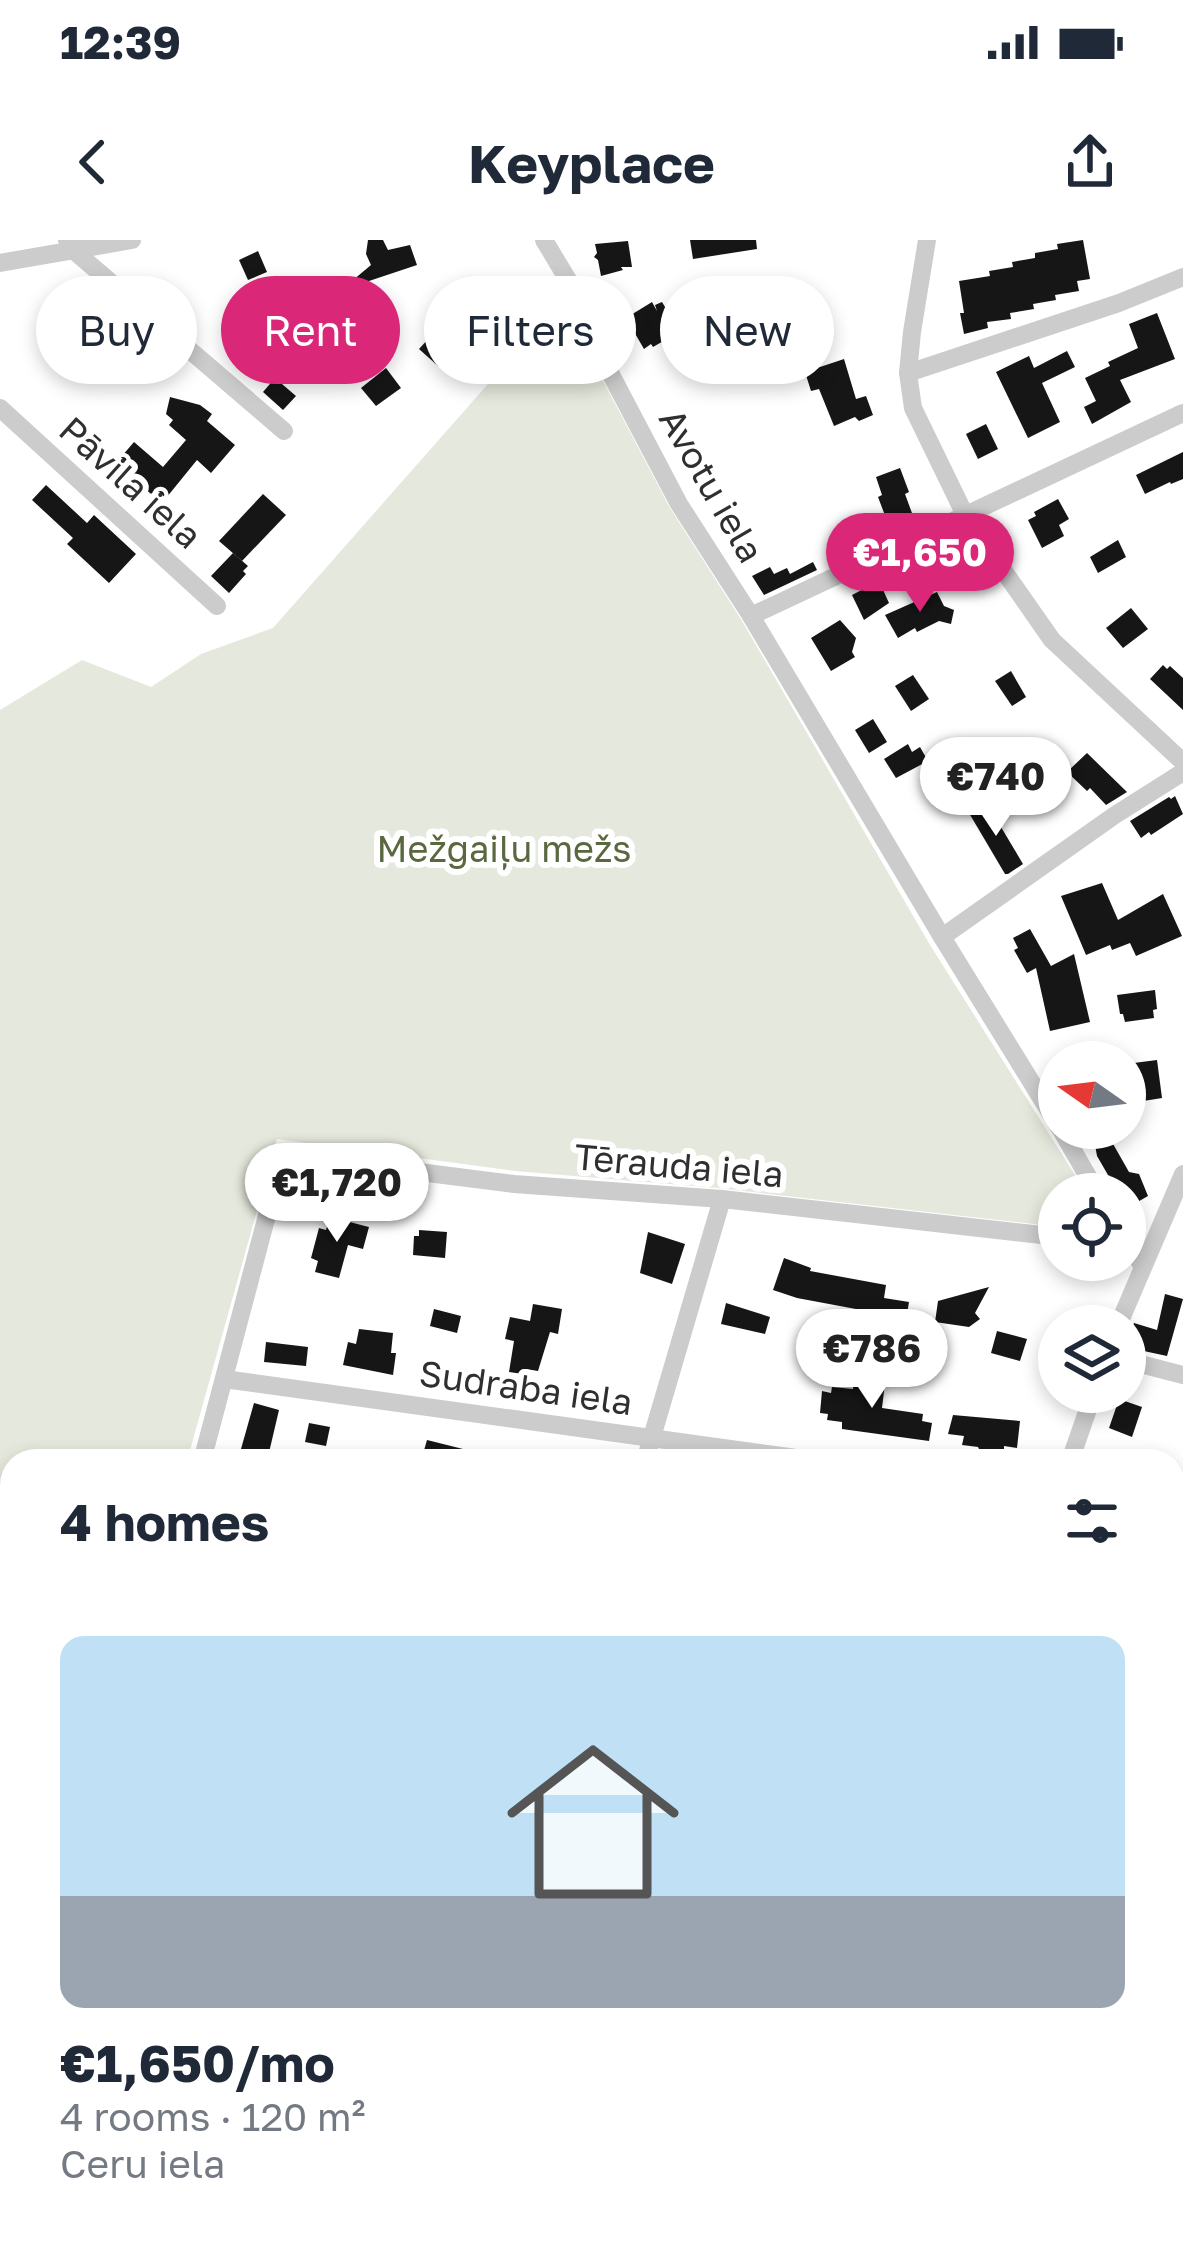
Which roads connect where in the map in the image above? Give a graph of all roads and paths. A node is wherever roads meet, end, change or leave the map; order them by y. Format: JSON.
{"nodes":[{"id":1,"x":132,"y":240,"type":"edge"},
{"id":2,"x":544,"y":240,"type":"edge"},
{"id":3,"x":927,"y":240,"type":"edge"},
{"id":4,"x":70,"y":245,"type":"edge"},
{"id":5,"x":0,"y":263,"type":"edge"},
{"id":6,"x":1183,"y":277,"type":"edge"},
{"id":7,"x":908,"y":373,"type":"junction"},
{"id":8,"x":0,"y":408,"type":"edge"},
{"id":9,"x":1183,"y":413,"type":"edge"},
{"id":10,"x":284,"y":431,"type":"dead end"},
{"id":11,"x":966,"y":517,"type":"junction"},
{"id":12,"x":218,"y":606,"type":"dead end"},
{"id":13,"x":752,"y":616,"type":"junction"},
{"id":14,"x":1183,"y":762,"type":"edge"},
{"id":15,"x":1183,"y":772,"type":"edge"},
{"id":16,"x":942,"y":938,"type":"junction"},
{"id":17,"x":1038,"y":1091,"type":"edge"},
{"id":18,"x":1183,"y":1174,"type":"edge"},
{"id":19,"x":722,"y":1199,"type":"junction"},
{"id":20,"x":1038,"y":1235,"type":"edge"},
{"id":21,"x":1146,"y":1256,"type":"edge"},
{"id":22,"x":1146,"y":1365,"type":"edge"},
{"id":23,"x":1183,"y":1375,"type":"edge"},
{"id":24,"x":224,"y":1379,"type":"junction"},
{"id":25,"x":1087,"y":1413,"type":"edge"},
{"id":26,"x":653,"y":1438,"type":"junction"},
{"id":27,"x":205,"y":1449,"type":"edge"},
{"id":28,"x":649,"y":1449,"type":"edge"},
{"id":29,"x":732,"y":1449,"type":"edge"},
{"id":30,"x":1074,"y":1449,"type":"edge"}],
"edges":[{"from":1,"to":4,"type":"street"},
{"from":2,"to":13,"type":"street","name":"Avotu iela"},
{"from":3,"to":7,"type":"street"},
{"from":4,"to":5,"type":"street"},
{"from":4,"to":10,"type":"street"},
{"from":6,"to":7,"type":"street"},
{"from":7,"to":11,"type":"street"},
{"from":8,"to":12,"type":"street","name":"Pāvila iela"},
{"from":9,"to":11,"type":"street"},
{"from":11,"to":13,"type":"street"},
{"from":11,"to":14,"type":"street"},
{"from":13,"to":16,"type":"street","name":"Avotu iela"},
{"from":15,"to":16,"type":"street"},
{"from":16,"to":17,"type":"street","name":"Avotu iela"},
{"from":18,"to":21,"type":"street"},
{"from":19,"to":20,"type":"street","name":"Tērauda iela"},
{"from":19,"to":24,"type":"street","name":"Tērauda iela"},
{"from":19,"to":26,"type":"street"},
{"from":22,"to":23,"type":"street"},
{"from":24,"to":26,"type":"street","name":"Sudraba iela"},
{"from":24,"to":27,"type":"street"},
{"from":25,"to":30,"type":"street"},
{"from":26,"to":28,"type":"street"},
{"from":26,"to":29,"type":"street","name":"Sudraba iela"}]}
